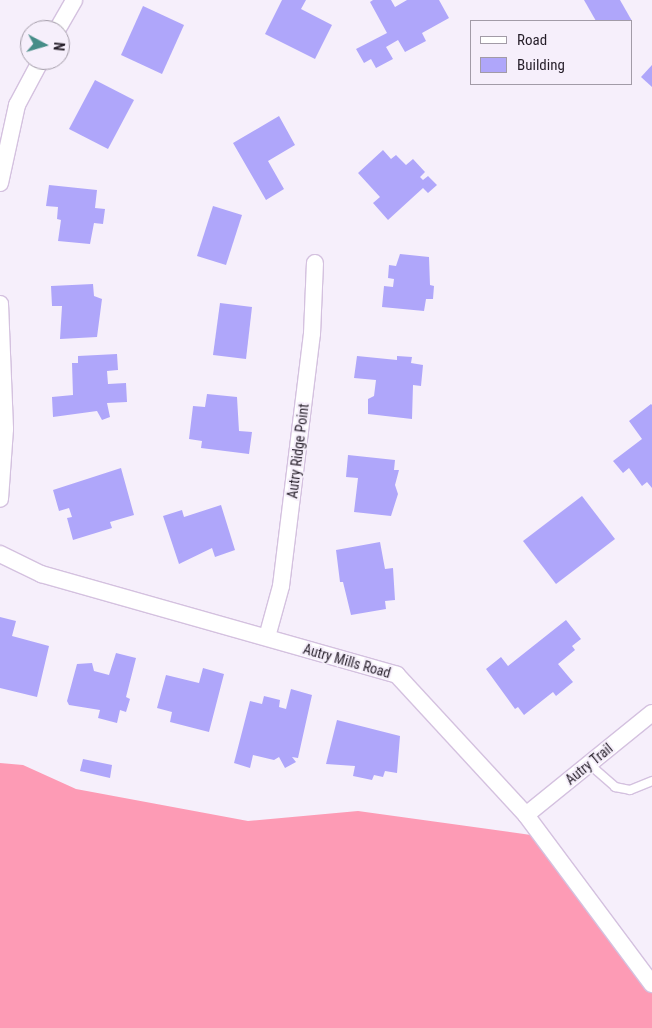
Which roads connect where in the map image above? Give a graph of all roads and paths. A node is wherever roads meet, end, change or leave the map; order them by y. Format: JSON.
{"nodes":[{"id":1,"x":74,"y":0,"type":"edge"},
{"id":2,"x":63,"y":20,"type":"edge"},
{"id":3,"x":36,"y":70,"type":"edge"},
{"id":4,"x":0,"y":182,"type":"edge"},
{"id":5,"x":315,"y":263,"type":"dead end"},
{"id":6,"x":0,"y":304,"type":"edge"},
{"id":7,"x":0,"y":499,"type":"edge"},
{"id":8,"x":0,"y":554,"type":"edge"},
{"id":9,"x":267,"y":637,"type":"junction"},
{"id":10,"x":652,"y":712,"type":"edge"},
{"id":11,"x":588,"y":764,"type":"junction"},
{"id":12,"x":652,"y":781,"type":"edge"},
{"id":13,"x":526,"y":815,"type":"junction"},
{"id":14,"x":652,"y":984,"type":"edge"}],
"edges":[{"from":1,"to":2,"type":"street"},
{"from":3,"to":4,"type":"street"},
{"from":5,"to":9,"type":"street","name":"Autry Ridge Point"},
{"from":6,"to":7,"type":"street"},
{"from":8,"to":9,"type":"street","name":"Autry Mills Road"},
{"from":9,"to":13,"type":"street","name":"Autry Mills Road"},
{"from":10,"to":11,"type":"street","name":"Autry Trail"},
{"from":11,"to":12,"type":"lane"},
{"from":11,"to":13,"type":"street","name":"Autry Trail"},
{"from":13,"to":14,"type":"street","name":"Autry Mills Road"}]}
